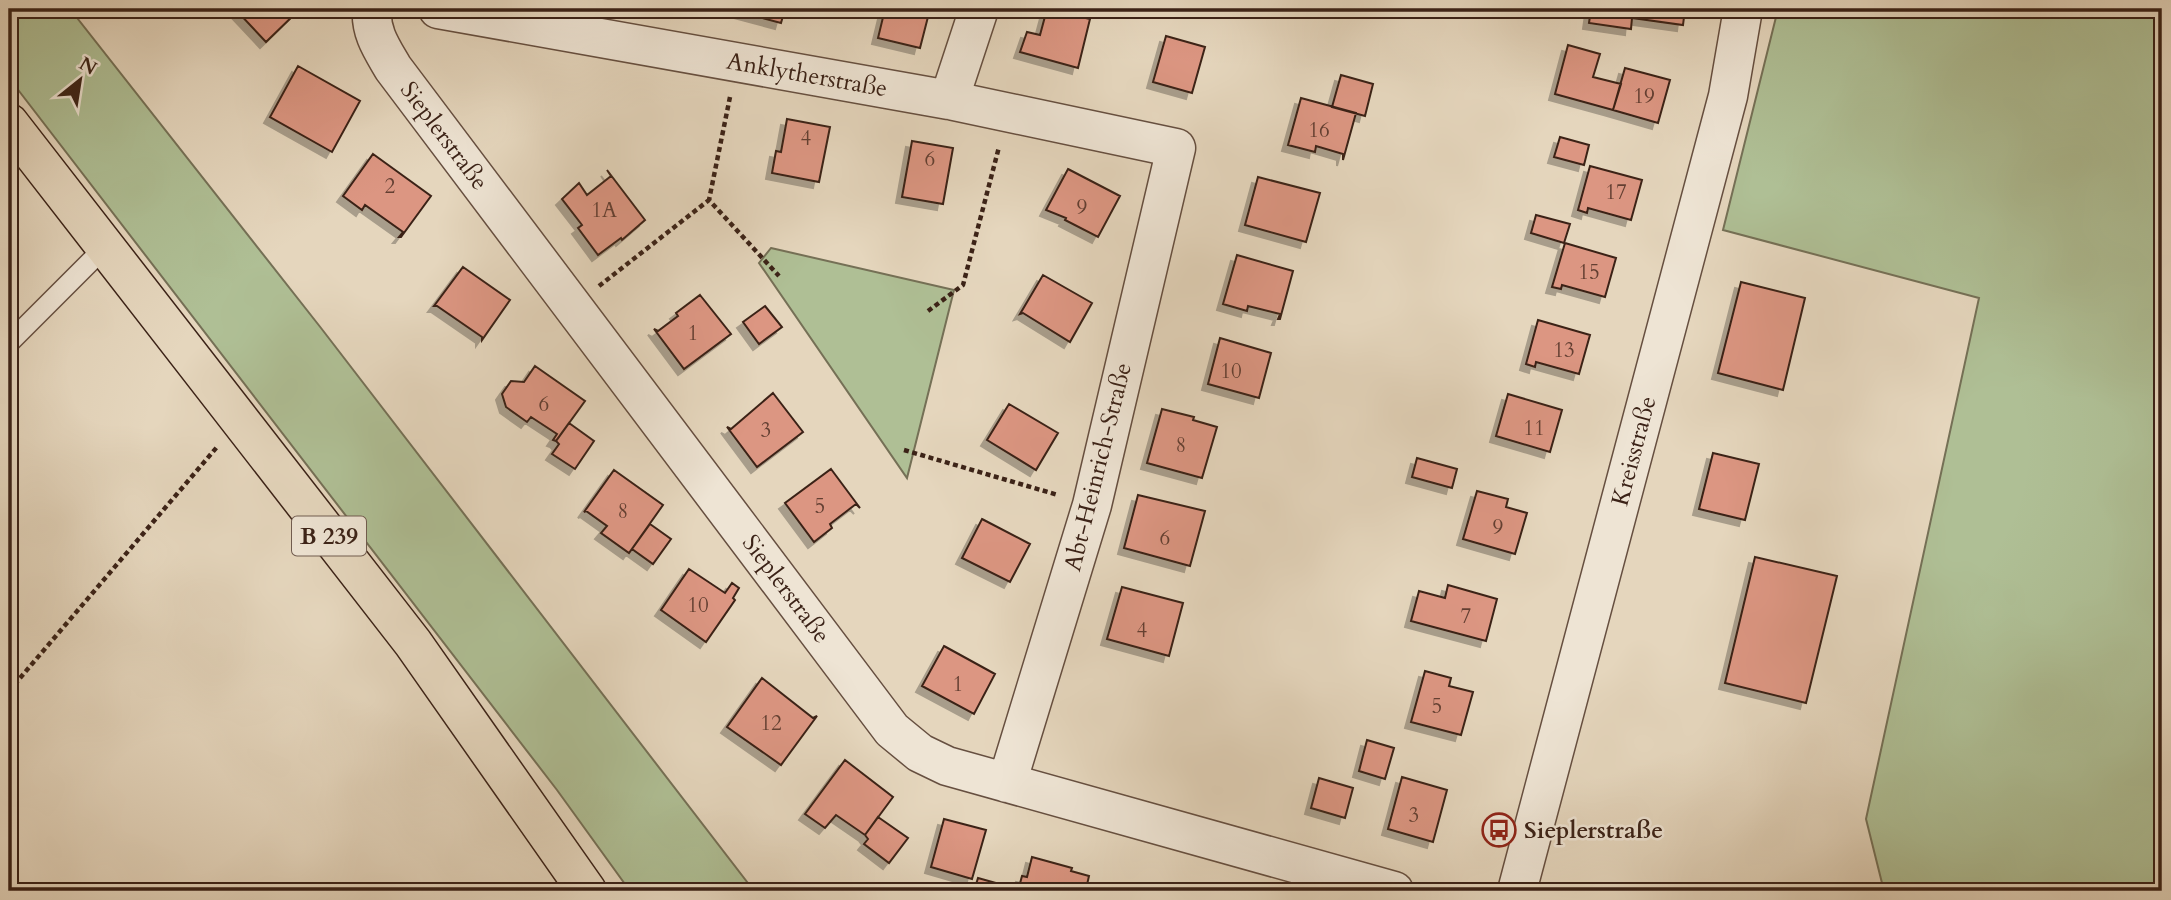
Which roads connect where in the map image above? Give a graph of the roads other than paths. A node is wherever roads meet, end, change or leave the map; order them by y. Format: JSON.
{"nodes":[{"id":1,"x":438,"y":9,"type":"edge"},
{"id":2,"x":979,"y":9,"type":"edge"},
{"id":3,"x":1742,"y":9,"type":"edge"},
{"id":4,"x":372,"y":13,"type":"edge"},
{"id":5,"x":949,"y":100,"type":"junction"},
{"id":6,"x":9,"y":124,"type":"edge"},
{"id":7,"x":1176,"y":148,"type":"joint"},
{"id":8,"x":105,"y":247,"type":"junction"},
{"id":9,"x":9,"y":343,"type":"edge"},
{"id":10,"x":1007,"y":783,"type":"junction"},
{"id":11,"x":587,"y":891,"type":"edge"},
{"id":12,"x":1394,"y":891,"type":"edge"},
{"id":13,"x":1517,"y":891,"type":"edge"}],
"edges":[{"from":1,"to":5,"type":"street","name":"Anklytherstraße"},
{"from":2,"to":5,"type":"street"},
{"from":3,"to":13,"type":"street","name":"Kreisstraße"},
{"from":4,"to":10,"type":"street","name":"Sieplerstraße"},
{"from":5,"to":7,"type":"street","name":"Anklytherstraße"},
{"from":6,"to":8,"type":"main road","number":"B 239"},
{"from":7,"to":10,"type":"street","name":"Abt-Heinrich-Straße"},
{"from":8,"to":9,"type":"lane"},
{"from":8,"to":11,"type":"main road","number":"B 239"},
{"from":10,"to":12,"type":"street","name":"Sieplerstraße"}]}
